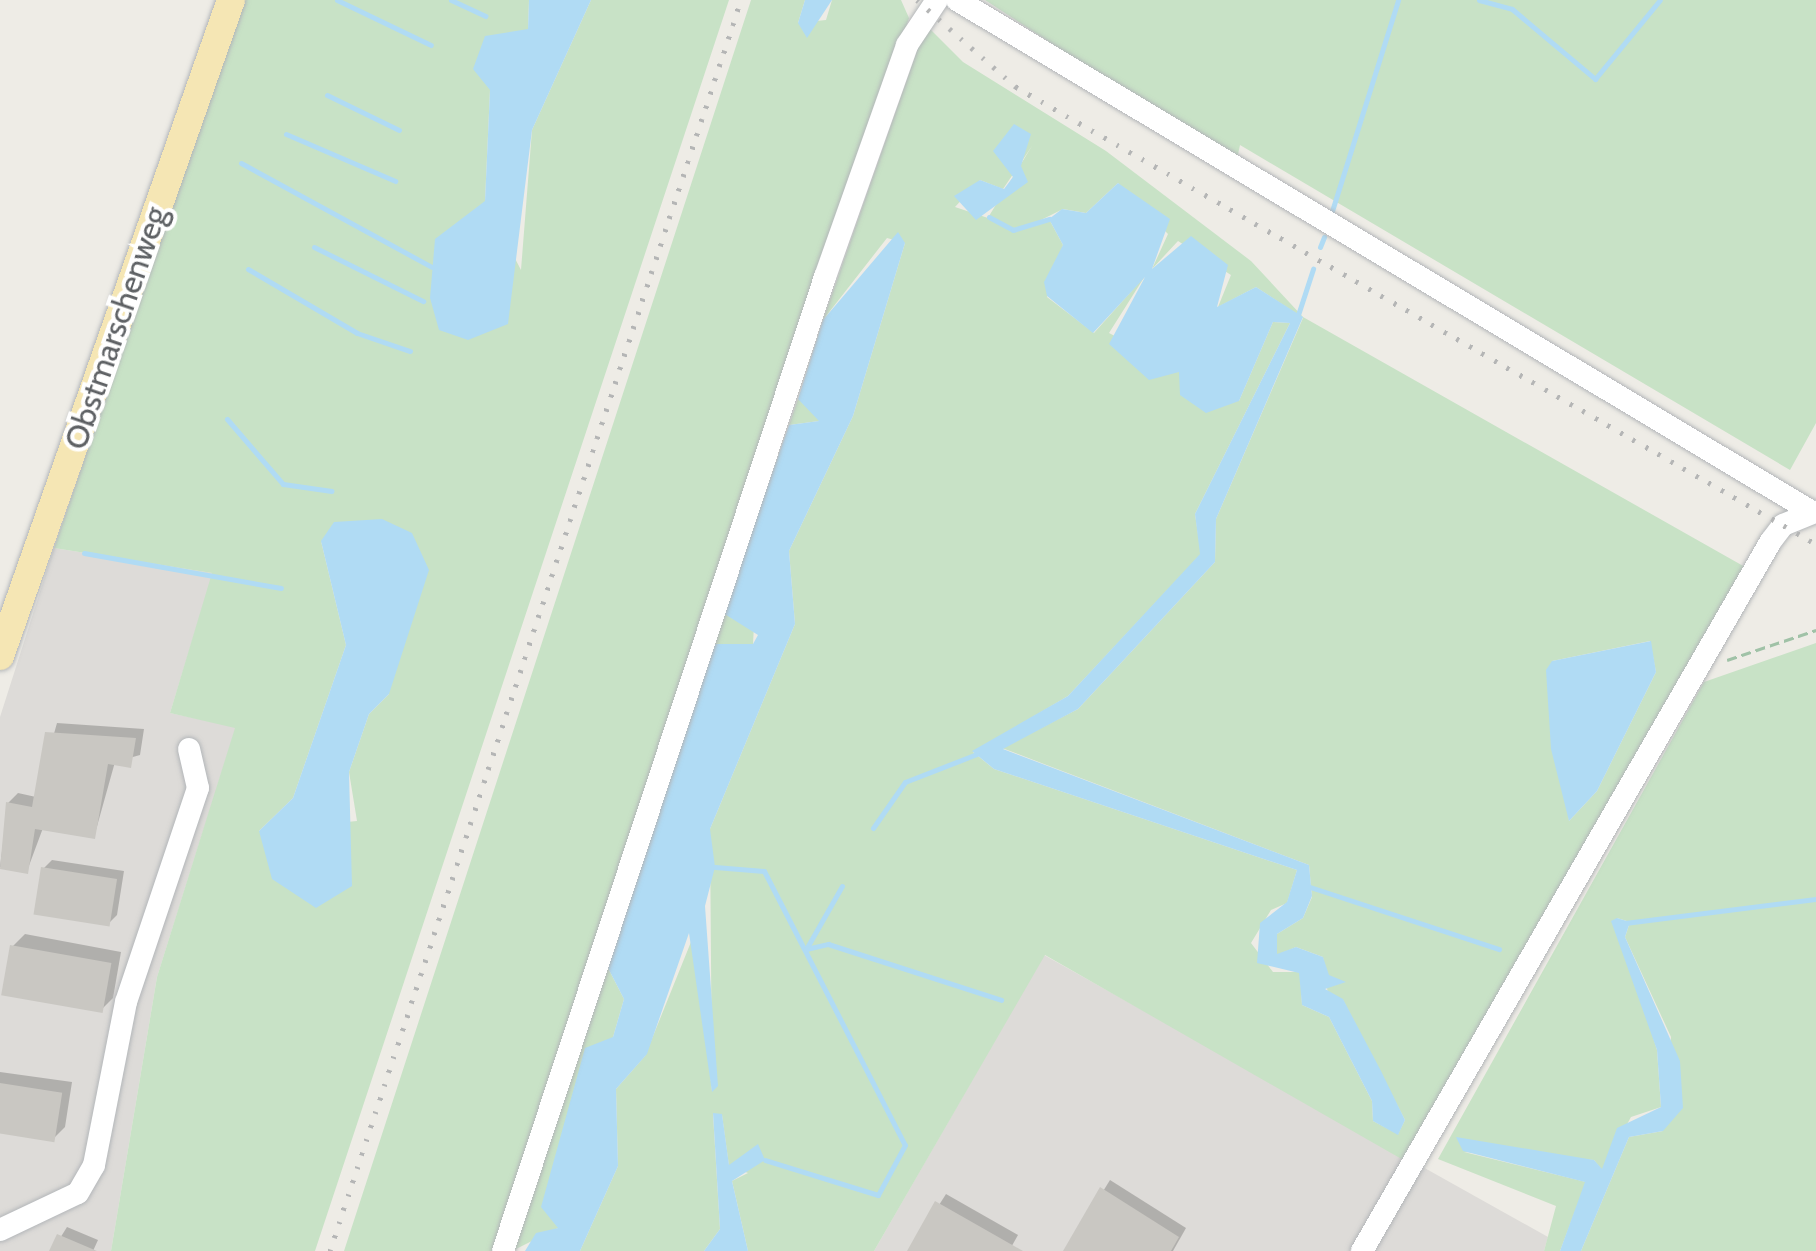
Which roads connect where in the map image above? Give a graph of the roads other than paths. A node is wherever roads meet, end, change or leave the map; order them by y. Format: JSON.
{"nodes":[{"id":1,"x":231,"y":0,"type":"edge"},
{"id":2,"x":937,"y":0,"type":"edge"},
{"id":3,"x":957,"y":0,"type":"edge"},
{"id":4,"x":1814,"y":512,"type":"edge"},
{"id":5,"x":0,"y":656,"type":"edge"},
{"id":6,"x":189,"y":749,"type":"dead end"},
{"id":7,"x":0,"y":1230,"type":"edge"},
{"id":8,"x":503,"y":1251,"type":"edge"},
{"id":9,"x":1362,"y":1251,"type":"edge"}],
"edges":[{"from":1,"to":5,"type":"main road","name":"Obstmarschenweg"},
{"from":2,"to":8,"type":"street"},
{"from":3,"to":4,"type":"street"},
{"from":4,"to":9,"type":"street"},
{"from":6,"to":7,"type":"street"}]}
